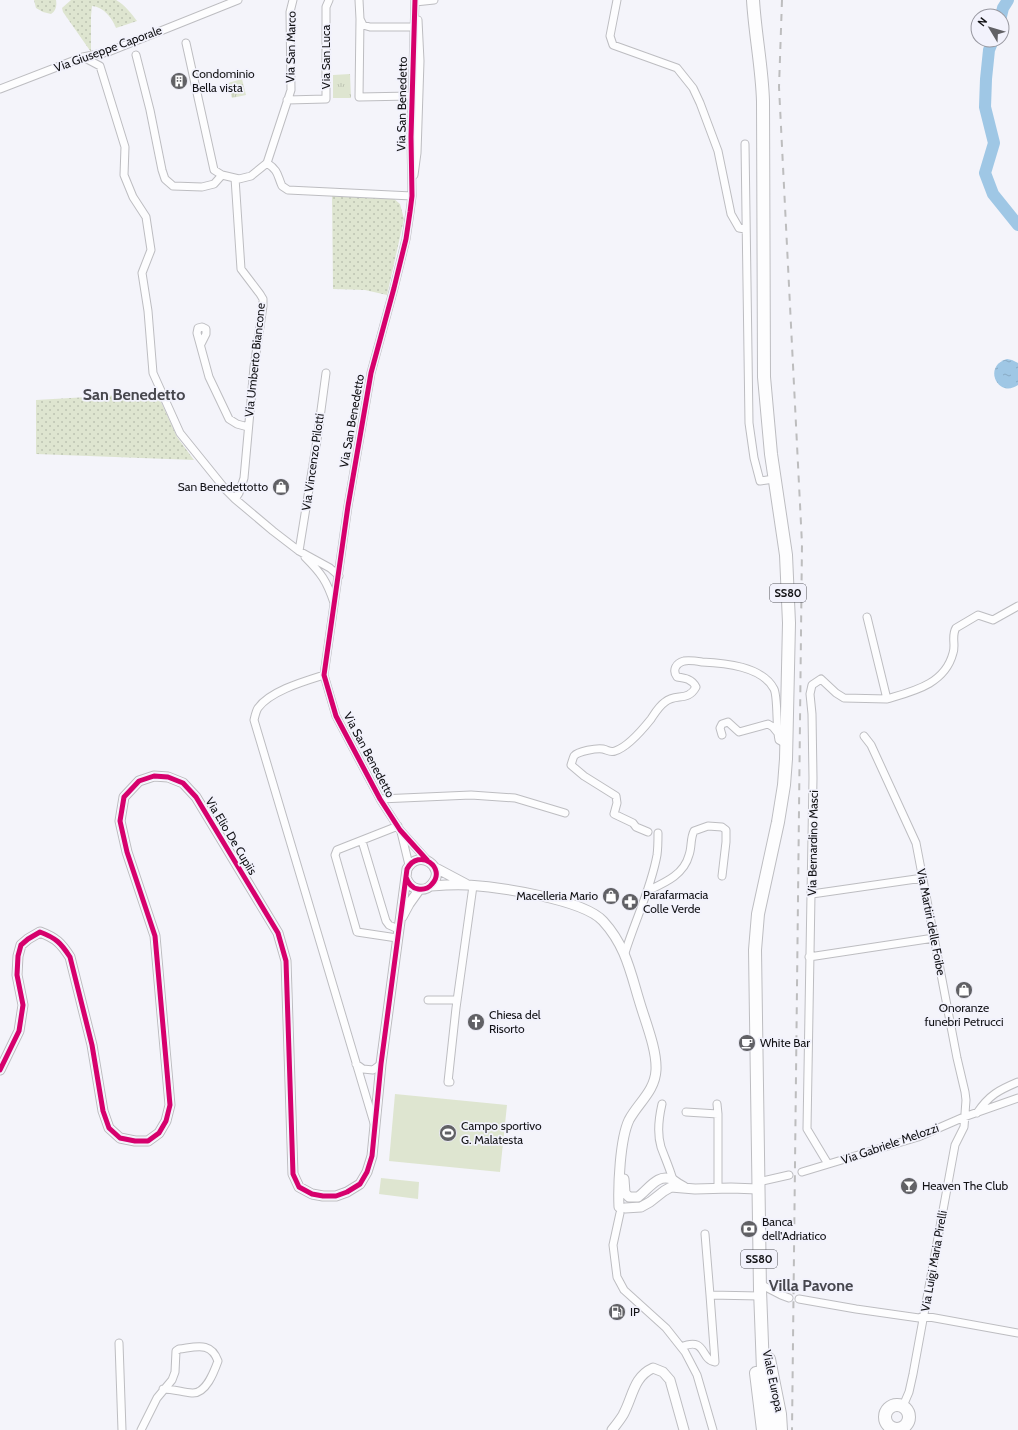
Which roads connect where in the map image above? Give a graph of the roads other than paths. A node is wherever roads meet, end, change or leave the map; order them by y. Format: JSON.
{"nodes":[{"id":1,"x":238,"y":0,"type":"edge"},
{"id":2,"x":293,"y":0,"type":"edge"},
{"id":3,"x":329,"y":0,"type":"edge"},
{"id":4,"x":359,"y":0,"type":"edge"},
{"id":5,"x":434,"y":0,"type":"edge"},
{"id":6,"x":617,"y":0,"type":"edge"},
{"id":7,"x":753,"y":0,"type":"edge"},
{"id":8,"x":415,"y":1,"type":"edge"},
{"id":9,"x":360,"y":19,"type":"junction"},
{"id":10,"x":414,"y":28,"type":"junction"},
{"id":11,"x":186,"y":42,"type":"dead end"},
{"id":12,"x":136,"y":55,"type":"dead end"},
{"id":13,"x":83,"y":57,"type":"junction"},
{"id":14,"x":0,"y":89,"type":"edge"},
{"id":15,"x":412,"y":96,"type":"junction"},
{"id":16,"x":288,"y":100,"type":"junction"},
{"id":17,"x":745,"y":144,"type":"dead end"},
{"id":18,"x":267,"y":163,"type":"junction"},
{"id":19,"x":222,"y":175,"type":"junction"},
{"id":20,"x":235,"y":178,"type":"junction"},
{"id":21,"x":412,"y":196,"type":"junction"},
{"id":22,"x":745,"y":229,"type":"junction"},
{"id":23,"x":201,"y":344,"type":"dead end"},
{"id":24,"x":326,"y":373,"type":"dead end"},
{"id":25,"x":248,"y":427,"type":"junction"},
{"id":26,"x":774,"y":479,"type":"junction"},
{"id":27,"x":235,"y":499,"type":"junction"},
{"id":28,"x":299,"y":551,"type":"junction"},
{"id":29,"x":341,"y":556,"type":"junction"},
{"id":30,"x":325,"y":564,"type":"junction"},
{"id":31,"x":321,"y":573,"type":"junction"},
{"id":32,"x":339,"y":576,"type":"junction"},
{"id":33,"x":335,"y":605,"type":"junction"},
{"id":34,"x":1018,"y":606,"type":"edge"},
{"id":35,"x":867,"y":617,"type":"dead end"},
{"id":36,"x":324,"y":675,"type":"junction"},
{"id":37,"x":887,"y":699,"type":"junction"},
{"id":38,"x":777,"y":732,"type":"junction"},
{"id":39,"x":722,"y":735,"type":"dead end"},
{"id":40,"x":864,"y":736,"type":"dead end"},
{"id":41,"x":786,"y":744,"type":"junction"},
{"id":42,"x":380,"y":799,"type":"junction"},
{"id":43,"x":565,"y":813,"type":"dead end"},
{"id":44,"x":399,"y":828,"type":"junction"},
{"id":45,"x":648,"y":832,"type":"dead end"},
{"id":46,"x":658,"y":833,"type":"dead end"},
{"id":47,"x":362,"y":841,"type":"junction"},
{"id":48,"x":427,"y":860,"type":"junction"},
{"id":49,"x":409,"y":865,"type":"junction"},
{"id":50,"x":434,"y":867,"type":"junction"},
{"id":51,"x":722,"y":876,"type":"dead end"},
{"id":52,"x":406,"y":877,"type":"junction"},
{"id":53,"x":923,"y":878,"type":"junction"},
{"id":54,"x":470,"y":885,"type":"junction"},
{"id":55,"x":431,"y":886,"type":"junction"},
{"id":56,"x":419,"y":890,"type":"junction"},
{"id":57,"x":647,"y":891,"type":"junction"},
{"id":58,"x":812,"y":894,"type":"junction"},
{"id":59,"x":398,"y":931,"type":"junction"},
{"id":60,"x":934,"y":938,"type":"junction"},
{"id":61,"x":624,"y":953,"type":"junction"},
{"id":62,"x":809,"y":957,"type":"junction"},
{"id":63,"x":428,"y":1000,"type":"dead end"},
{"id":64,"x":457,"y":1000,"type":"junction"},
{"id":65,"x":356,"y":1064,"type":"junction"},
{"id":66,"x":381,"y":1064,"type":"junction"},
{"id":67,"x":0,"y":1070,"type":"edge"},
{"id":68,"x":450,"y":1082,"type":"dead end"},
{"id":69,"x":1018,"y":1082,"type":"edge"},
{"id":70,"x":1018,"y":1098,"type":"edge"},
{"id":71,"x":662,"y":1104,"type":"dead end"},
{"id":72,"x":717,"y":1104,"type":"dead end"},
{"id":73,"x":686,"y":1112,"type":"dead end"},
{"id":74,"x":977,"y":1113,"type":"junction"},
{"id":75,"x":718,"y":1114,"type":"junction"},
{"id":76,"x":964,"y":1117,"type":"junction"},
{"id":77,"x":375,"y":1124,"type":"junction"},
{"id":78,"x":624,"y":1135,"type":"junction"},
{"id":79,"x":828,"y":1164,"type":"junction"},
{"id":80,"x":802,"y":1172,"type":"dead end"},
{"id":81,"x":789,"y":1175,"type":"dead end"},
{"id":82,"x":673,"y":1180,"type":"junction"},
{"id":83,"x":758,"y":1186,"type":"junction"},
{"id":84,"x":686,"y":1188,"type":"junction"},
{"id":85,"x":718,"y":1188,"type":"junction"},
{"id":86,"x":622,"y":1209,"type":"junction"},
{"id":87,"x":705,"y":1234,"type":"dead end"},
{"id":88,"x":760,"y":1284,"type":"junction"},
{"id":89,"x":710,"y":1295,"type":"junction"},
{"id":90,"x":760,"y":1296,"type":"junction"},
{"id":91,"x":789,"y":1298,"type":"dead end"},
{"id":92,"x":798,"y":1299,"type":"dead end"},
{"id":93,"x":924,"y":1316,"type":"junction"},
{"id":94,"x":762,"y":1333,"type":"junction"},
{"id":95,"x":1018,"y":1333,"type":"edge"},
{"id":96,"x":119,"y":1343,"type":"dead end"},
{"id":97,"x":681,"y":1347,"type":"junction"},
{"id":98,"x":163,"y":1389,"type":"junction"},
{"id":99,"x":903,"y":1406,"type":"junction"},
{"id":100,"x":887,"y":1428,"type":"edge"},
{"id":101,"x":778,"y":1429,"type":"edge"},
{"id":102,"x":902,"y":1429,"type":"edge"},
{"id":103,"x":122,"y":1430,"type":"edge"},
{"id":104,"x":141,"y":1430,"type":"edge"},
{"id":105,"x":612,"y":1430,"type":"edge"},
{"id":106,"x":684,"y":1430,"type":"edge"},
{"id":107,"x":713,"y":1430,"type":"edge"},
{"id":108,"x":763,"y":1430,"type":"edge"}],
"edges":[{"from":1,"to":13,"type":"street","name":"Via Giuseppe Caporale"},
{"from":2,"to":16,"type":"street","name":"Via San Marco"},
{"from":3,"to":16,"type":"street","name":"Via San Luca"},
{"from":4,"to":9,"type":"street"},
{"from":5,"to":8,"type":"street"},
{"from":6,"to":22,"type":"street"},
{"from":7,"to":26,"type":"main road","number":"SS80"},
{"from":8,"to":10,"type":"street","name":"Via San Benedetto"},
{"from":8,"to":21,"type":"street"},
{"from":9,"to":10,"type":"street"},
{"from":9,"to":15,"type":"street"},
{"from":10,"to":15,"type":"street","name":"Via San Benedetto"},
{"from":11,"to":19,"type":"street"},
{"from":12,"to":19,"type":"street"},
{"from":13,"to":14,"type":"street","name":"Via Giuseppe Caporale"},
{"from":13,"to":27,"type":"street"},
{"from":15,"to":21,"type":"street","name":"Via San Benedetto"},
{"from":16,"to":18,"type":"street","name":"Via San Marco"},
{"from":17,"to":22,"type":"street"},
{"from":18,"to":20,"type":"street"},
{"from":18,"to":21,"type":"street"},
{"from":19,"to":20,"type":"street"},
{"from":20,"to":25,"type":"street","name":"Via Umberto Biancone"},
{"from":21,"to":29,"type":"street","name":"Via San Benedetto"},
{"from":22,"to":26,"type":"street"},
{"from":23,"to":25,"type":"street"},
{"from":24,"to":28,"type":"street","name":"Via Vincenzo Pilotti"},
{"from":25,"to":27,"type":"street","name":"Via Umberto Biancone"},
{"from":26,"to":41,"type":"main road","number":"SS80"},
{"from":27,"to":28,"type":"street"},
{"from":28,"to":30,"type":"street"},
{"from":28,"to":31,"type":"street"},
{"from":29,"to":30,"type":"street"},
{"from":29,"to":32,"type":"street","name":"Via San Benedetto"},
{"from":30,"to":32,"type":"street"},
{"from":31,"to":32,"type":"street"},
{"from":31,"to":33,"type":"street"},
{"from":32,"to":33,"type":"street","name":"Via San Benedetto"},
{"from":33,"to":36,"type":"street","name":"Via San Benedetto"},
{"from":34,"to":37,"type":"street"},
{"from":35,"to":37,"type":"street"},
{"from":36,"to":42,"type":"street","name":"Via San Benedetto"},
{"from":36,"to":65,"type":"street"},
{"from":37,"to":58,"type":"street","name":"Via Bernardino Masci"},
{"from":38,"to":39,"type":"street"},
{"from":38,"to":41,"type":"street"},
{"from":38,"to":45,"type":"street"},
{"from":40,"to":53,"type":"street","name":"Via Martiri delle Foibe"},
{"from":41,"to":83,"type":"main road","number":"SS80"},
{"from":42,"to":43,"type":"street"},
{"from":42,"to":44,"type":"street","name":"Via San Benedetto"},
{"from":44,"to":47,"type":"street"},
{"from":44,"to":48,"type":"street"},
{"from":44,"to":49,"type":"street"},
{"from":46,"to":57,"type":"street"},
{"from":47,"to":59,"type":"street"},
{"from":47,"to":59,"type":"street"},
{"from":48,"to":49,"type":"street"},
{"from":48,"to":50,"type":"street"},
{"from":49,"to":52,"type":"street"},
{"from":50,"to":54,"type":"street"},
{"from":50,"to":55,"type":"street"},
{"from":51,"to":57,"type":"street"},
{"from":52,"to":56,"type":"street"},
{"from":52,"to":59,"type":"street","name":"Via Elio De Cupiis"},
{"from":53,"to":58,"type":"street"},
{"from":53,"to":60,"type":"street","name":"Via Martiri delle Foibe"},
{"from":54,"to":55,"type":"street"},
{"from":54,"to":61,"type":"street"},
{"from":54,"to":64,"type":"street"},
{"from":55,"to":56,"type":"street"},
{"from":56,"to":59,"type":"street"},
{"from":57,"to":61,"type":"street"},
{"from":58,"to":62,"type":"street","name":"Via Bernardino Masci"},
{"from":59,"to":66,"type":"street","name":"Via Elio De Cupiis"},
{"from":60,"to":62,"type":"street"},
{"from":60,"to":76,"type":"street","name":"Via Martiri delle Foibe"},
{"from":61,"to":78,"type":"street"},
{"from":62,"to":79,"type":"street","name":"Via Bernardino Masci"},
{"from":63,"to":64,"type":"street"},
{"from":64,"to":68,"type":"street"},
{"from":65,"to":66,"type":"street"},
{"from":65,"to":77,"type":"street"},
{"from":66,"to":77,"type":"street","name":"Via Elio De Cupiis"},
{"from":67,"to":77,"type":"street","name":"Via Elio De Cupiis"},
{"from":69,"to":74,"type":"street"},
{"from":70,"to":74,"type":"street","name":"Via Gabriele Melozzi"},
{"from":71,"to":82,"type":"street"},
{"from":72,"to":75,"type":"street"},
{"from":73,"to":75,"type":"street"},
{"from":74,"to":76,"type":"street","name":"Via Gabriele Melozzi"},
{"from":75,"to":85,"type":"street"},
{"from":76,"to":79,"type":"street","name":"Via Gabriele Melozzi"},
{"from":76,"to":93,"type":"street","name":"Via Luigi Maria Pirelli"},
{"from":78,"to":82,"type":"street"},
{"from":78,"to":86,"type":"street"},
{"from":79,"to":80,"type":"street","name":"Via Gabriele Melozzi"},
{"from":81,"to":83,"type":"street"},
{"from":82,"to":84,"type":"street"},
{"from":83,"to":85,"type":"street"},
{"from":83,"to":88,"type":"main road","name":"Viale Europa","number":"SS80"},
{"from":84,"to":85,"type":"street"},
{"from":84,"to":86,"type":"street"},
{"from":86,"to":97,"type":"street"},
{"from":87,"to":89,"type":"street"},
{"from":88,"to":90,"type":"main road","name":"Viale Europa","number":"SS80"},
{"from":88,"to":91,"type":"street"},
{"from":89,"to":90,"type":"street"},
{"from":89,"to":97,"type":"street"},
{"from":90,"to":94,"type":"main road","name":"Viale Europa","number":"SS80"},
{"from":92,"to":93,"type":"street"},
{"from":93,"to":95,"type":"street"},
{"from":93,"to":99,"type":"street","name":"Via Luigi Maria Pirelli"},
{"from":94,"to":101,"type":"main road","name":"Viale Europa","number":"SS80"},
{"from":94,"to":108,"type":"main road","name":"Viale Europa","number":"SS80"},
{"from":96,"to":103,"type":"street"},
{"from":97,"to":107,"type":"street"},
{"from":98,"to":98,"type":"street"},
{"from":98,"to":104,"type":"street"},
{"from":99,"to":100,"type":"main road"},
{"from":99,"to":102,"type":"main road"},
{"from":100,"to":102,"type":"main road"},
{"from":105,"to":106,"type":"street"}]}
